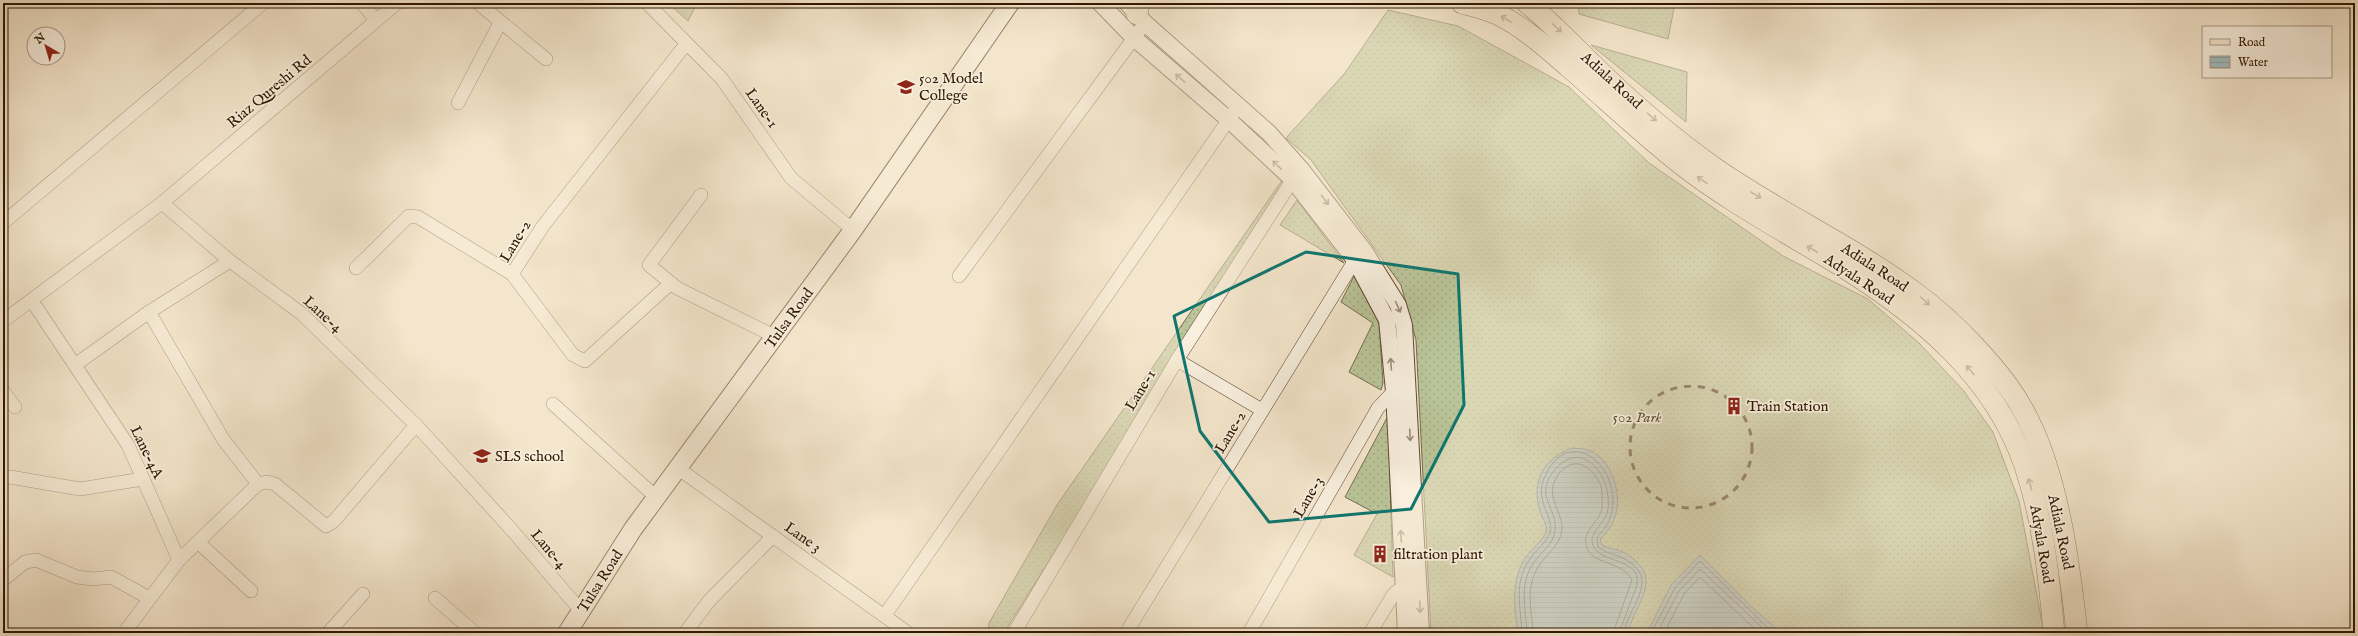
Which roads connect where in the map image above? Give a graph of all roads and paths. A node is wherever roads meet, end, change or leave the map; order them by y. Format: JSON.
{"nodes":[{"id":1,"x":263,"y":3,"type":"edge"},
{"id":2,"x":362,"y":3,"type":"edge"},
{"id":3,"x":397,"y":3,"type":"edge"},
{"id":4,"x":478,"y":3,"type":"edge"},
{"id":5,"x":647,"y":3,"type":"edge"},
{"id":6,"x":1010,"y":3,"type":"edge"},
{"id":7,"x":1100,"y":3,"type":"edge"},
{"id":8,"x":1462,"y":3,"type":"edge"},
{"id":9,"x":1527,"y":3,"type":"edge"},
{"id":10,"x":1137,"y":11,"type":"edge"},
{"id":11,"x":376,"y":20,"type":"junction"},
{"id":12,"x":500,"y":23,"type":"junction"},
{"id":13,"x":1134,"y":38,"type":"junction"},
{"id":14,"x":686,"y":44,"type":"junction"},
{"id":15,"x":546,"y":59,"type":"dead end"},
{"id":16,"x":1592,"y":87,"type":"joint"},
{"id":17,"x":458,"y":103,"type":"dead end"},
{"id":18,"x":1239,"y":106,"type":"junction"},
{"id":19,"x":1229,"y":120,"type":"junction"},
{"id":20,"x":1296,"y":174,"type":"junction"},
{"id":21,"x":701,"y":194,"type":"dead end"},
{"id":22,"x":162,"y":203,"type":"junction"},
{"id":23,"x":3,"y":223,"type":"edge"},
{"id":24,"x":852,"y":230,"type":"junction"},
{"id":25,"x":1360,"y":256,"type":"junction"},
{"id":26,"x":230,"y":260,"type":"junction"},
{"id":27,"x":356,"y":268,"type":"dead end"},
{"id":28,"x":512,"y":274,"type":"junction"},
{"id":29,"x":958,"y":276,"type":"dead end"},
{"id":30,"x":671,"y":283,"type":"junction"},
{"id":31,"x":32,"y":301,"type":"junction"},
{"id":32,"x":149,"y":312,"type":"junction"},
{"id":33,"x":3,"y":321,"type":"edge"},
{"id":34,"x":776,"y":338,"type":"junction"},
{"id":35,"x":1177,"y":360,"type":"junction"},
{"id":36,"x":75,"y":365,"type":"junction"},
{"id":37,"x":1400,"y":390,"type":"junction"},
{"id":38,"x":3,"y":391,"type":"edge"},
{"id":39,"x":553,"y":404,"type":"dead end"},
{"id":40,"x":15,"y":407,"type":"dead end"},
{"id":41,"x":1262,"y":410,"type":"junction"},
{"id":42,"x":416,"y":425,"type":"junction"},
{"id":43,"x":679,"y":469,"type":"junction"},
{"id":44,"x":3,"y":478,"type":"edge"},
{"id":45,"x":143,"y":479,"type":"junction"},
{"id":46,"x":258,"y":484,"type":"junction"},
{"id":47,"x":657,"y":498,"type":"junction"},
{"id":48,"x":773,"y":536,"type":"junction"},
{"id":49,"x":198,"y":542,"type":"junction"},
{"id":50,"x":179,"y":560,"type":"junction"},
{"id":51,"x":3,"y":580,"type":"edge"},
{"id":52,"x":1411,"y":588,"type":"junction"},
{"id":53,"x":251,"y":591,"type":"dead end"},
{"id":54,"x":363,"y":594,"type":"dead end"},
{"id":55,"x":149,"y":598,"type":"junction"},
{"id":56,"x":435,"y":598,"type":"dead end"},
{"id":57,"x":581,"y":611,"type":"junction"},
{"id":58,"x":885,"y":615,"type":"junction"},
{"id":59,"x":124,"y":633,"type":"edge"},
{"id":60,"x":328,"y":633,"type":"edge"},
{"id":61,"x":475,"y":633,"type":"edge"},
{"id":62,"x":567,"y":633,"type":"edge"},
{"id":63,"x":685,"y":633,"type":"edge"},
{"id":64,"x":908,"y":633,"type":"edge"},
{"id":65,"x":1014,"y":633,"type":"edge"},
{"id":66,"x":1126,"y":633,"type":"edge"},
{"id":67,"x":1249,"y":633,"type":"edge"},
{"id":68,"x":1370,"y":633,"type":"edge"},
{"id":69,"x":1406,"y":633,"type":"edge"},
{"id":70,"x":1421,"y":633,"type":"edge"},
{"id":71,"x":2054,"y":633,"type":"edge"},
{"id":72,"x":2077,"y":633,"type":"edge"}],
"edges":[{"from":1,"to":23,"type":"street"},
{"from":2,"to":11,"type":"street"},
{"from":3,"to":11,"type":"street","name":"Riaz Qureshi Rd"},
{"from":4,"to":12,"type":"street"},
{"from":5,"to":14,"type":"street","name":"Lane-1"},
{"from":6,"to":24,"type":"main road","name":"Tulsa Road"},
{"from":7,"to":13,"type":"street"},
{"from":16,"to":8,"type":"main road","name":"Adiala Road","one_way":true},
{"from":9,"to":72,"type":"main road","name":"Adiala Road","one_way":true},
{"from":10,"to":13,"type":"street"},
{"from":10,"to":18,"type":"street"},
{"from":11,"to":22,"type":"street","name":"Riaz Qureshi Rd"},
{"from":12,"to":15,"type":"street"},
{"from":12,"to":17,"type":"street"},
{"from":19,"to":13,"type":"street","one_way":true},
{"from":13,"to":29,"type":"street"},
{"from":14,"to":24,"type":"street","name":"Lane-1"},
{"from":14,"to":28,"type":"street","name":"Lane-2"},
{"from":71,"to":16,"type":"main road","name":"Adyala Road","one_way":true},
{"from":18,"to":19,"type":"street"},
{"from":18,"to":20,"type":"street"},
{"from":20,"to":19,"type":"street","one_way":true},
{"from":19,"to":58,"type":"street"},
{"from":20,"to":25,"type":"street"},
{"from":20,"to":35,"type":"street","name":"Lane-1"},
{"from":21,"to":30,"type":"street"},
{"from":22,"to":26,"type":"street","name":"Lane-4"},
{"from":22,"to":31,"type":"street"},
{"from":24,"to":34,"type":"main road","name":"Tulsa Road"},
{"from":25,"to":37,"type":"street"},
{"from":25,"to":41,"type":"street","name":"Lane-2"},
{"from":26,"to":32,"type":"street"},
{"from":26,"to":42,"type":"street","name":"Lane-4"},
{"from":27,"to":28,"type":"street"},
{"from":28,"to":30,"type":"street","name":"Lane-2"},
{"from":30,"to":34,"type":"street"},
{"from":31,"to":33,"type":"street"},
{"from":31,"to":36,"type":"street","name":"Lane-4A"},
{"from":32,"to":36,"type":"street"},
{"from":32,"to":46,"type":"street"},
{"from":34,"to":43,"type":"main road","name":"Tulsa Road"},
{"from":35,"to":41,"type":"street"},
{"from":35,"to":65,"type":"street","name":"Lane-1"},
{"from":36,"to":45,"type":"street","name":"Lane-4A"},
{"from":37,"to":52,"type":"street"},
{"from":37,"to":67,"type":"street","name":"Lane-3"},
{"from":38,"to":40,"type":"street"},
{"from":39,"to":47,"type":"street"},
{"from":41,"to":66,"type":"street","name":"Lane-2"},
{"from":42,"to":46,"type":"street"},
{"from":42,"to":57,"type":"street","name":"Lane-4"},
{"from":43,"to":47,"type":"main road","name":"Tulsa Road"},
{"from":43,"to":48,"type":"street","name":"Lane 3"},
{"from":44,"to":45,"type":"street"},
{"from":45,"to":50,"type":"street","name":"Lane-4A"},
{"from":46,"to":49,"type":"street"},
{"from":47,"to":57,"type":"main road","name":"Tulsa Road"},
{"from":48,"to":58,"type":"street","name":"Lane 3"},
{"from":48,"to":63,"type":"street"},
{"from":49,"to":50,"type":"street"},
{"from":49,"to":53,"type":"street"},
{"from":50,"to":55,"type":"street"},
{"from":51,"to":55,"type":"street"},
{"from":52,"to":68,"type":"street"},
{"from":52,"to":69,"type":"street"},
{"from":52,"to":70,"type":"street","one_way":true},
{"from":54,"to":60,"type":"street"},
{"from":55,"to":59,"type":"street"},
{"from":56,"to":61,"type":"street"},
{"from":57,"to":62,"type":"main road","name":"Tulsa Road"},
{"from":58,"to":64,"type":"street","name":"Lane 3"}]}
